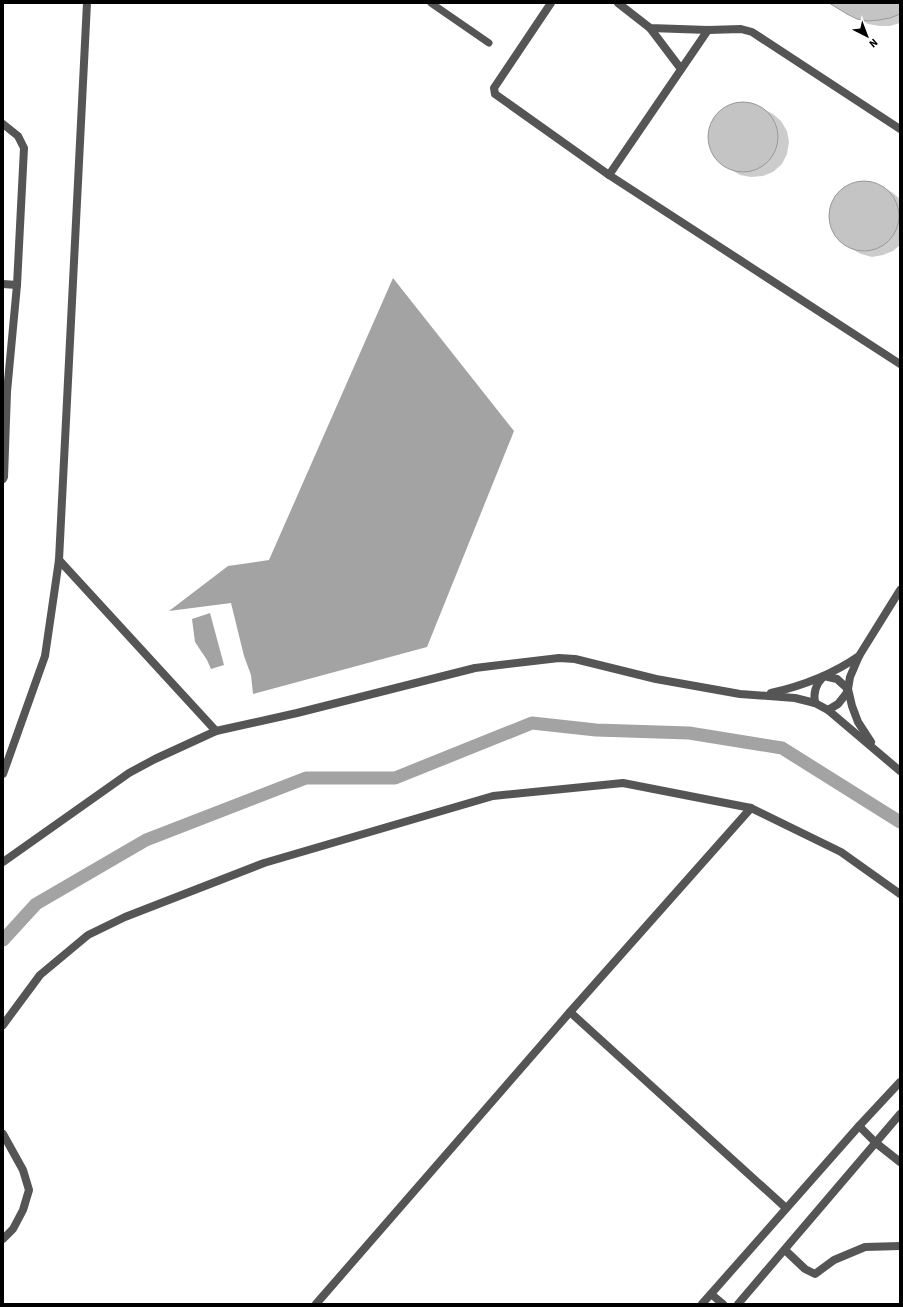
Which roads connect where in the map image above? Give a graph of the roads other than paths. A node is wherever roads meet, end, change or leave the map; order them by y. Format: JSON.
{"nodes":[{"id":1,"x":87,"y":3,"type":"edge"},
{"id":2,"x":431,"y":3,"type":"edge"},
{"id":3,"x":551,"y":3,"type":"edge"},
{"id":4,"x":618,"y":3,"type":"edge"},
{"id":5,"x":650,"y":28,"type":"junction"},
{"id":6,"x":708,"y":30,"type":"junction"},
{"id":7,"x":489,"y":43,"type":"dead end"},
{"id":8,"x":681,"y":69,"type":"junction"},
{"id":9,"x":3,"y":124,"type":"edge"},
{"id":10,"x":900,"y":129,"type":"edge"},
{"id":11,"x":609,"y":175,"type":"junction"},
{"id":12,"x":3,"y":284,"type":"edge"},
{"id":13,"x":17,"y":284,"type":"junction"},
{"id":14,"x":900,"y":364,"type":"edge"},
{"id":15,"x":5,"y":392,"type":"edge"},
{"id":16,"x":3,"y":479,"type":"edge"},
{"id":17,"x":59,"y":560,"type":"junction"},
{"id":18,"x":900,"y":590,"type":"edge"},
{"id":19,"x":859,"y":656,"type":"junction"},
{"id":20,"x":824,"y":676,"type":"junction"},
{"id":21,"x":848,"y":689,"type":"junction"},
{"id":22,"x":762,"y":695,"type":"junction"},
{"id":23,"x":815,"y":703,"type":"junction"},
{"id":24,"x":828,"y":710,"type":"junction"},
{"id":25,"x":216,"y":732,"type":"junction"},
{"id":26,"x":877,"y":750,"type":"junction"},
{"id":27,"x":900,"y":771,"type":"edge"},
{"id":28,"x":3,"y":774,"type":"edge"},
{"id":29,"x":751,"y":808,"type":"junction"},
{"id":30,"x":3,"y":862,"type":"edge"},
{"id":31,"x":900,"y":894,"type":"edge"},
{"id":32,"x":570,"y":1012,"type":"junction"},
{"id":33,"x":3,"y":1025,"type":"edge"},
{"id":34,"x":900,"y":1082,"type":"edge"},
{"id":35,"x":900,"y":1114,"type":"edge"},
{"id":36,"x":859,"y":1126,"type":"junction"},
{"id":37,"x":3,"y":1134,"type":"edge"},
{"id":38,"x":876,"y":1143,"type":"junction"},
{"id":39,"x":900,"y":1162,"type":"edge"},
{"id":40,"x":786,"y":1208,"type":"junction"},
{"id":41,"x":3,"y":1239,"type":"edge"},
{"id":42,"x":900,"y":1246,"type":"edge"},
{"id":43,"x":785,"y":1250,"type":"junction"},
{"id":44,"x":711,"y":1294,"type":"junction"},
{"id":45,"x":316,"y":1304,"type":"edge"},
{"id":46,"x":702,"y":1304,"type":"edge"},
{"id":47,"x":723,"y":1304,"type":"edge"},
{"id":48,"x":738,"y":1304,"type":"edge"}],
"edges":[{"from":1,"to":17,"type":"street"},
{"from":2,"to":7,"type":"lane"},
{"from":3,"to":11,"type":"street"},
{"from":4,"to":5,"type":"street"},
{"from":5,"to":6,"type":"street"},
{"from":5,"to":8,"type":"street"},
{"from":6,"to":8,"type":"street"},
{"from":6,"to":10,"type":"street"},
{"from":8,"to":11,"type":"street"},
{"from":9,"to":13,"type":"street"},
{"from":11,"to":14,"type":"street"},
{"from":12,"to":13,"type":"street"},
{"from":13,"to":15,"type":"street"},
{"from":15,"to":16,"type":"street"},
{"from":17,"to":25,"type":"street"},
{"from":17,"to":28,"type":"street"},
{"from":18,"to":19,"type":"street"},
{"from":19,"to":20,"type":"street"},
{"from":19,"to":21,"type":"street"},
{"from":20,"to":21,"type":"street"},
{"from":20,"to":22,"type":"street"},
{"from":20,"to":23,"type":"street"},
{"from":21,"to":24,"type":"street"},
{"from":21,"to":26,"type":"street"},
{"from":22,"to":23,"type":"street"},
{"from":22,"to":25,"type":"street"},
{"from":23,"to":24,"type":"street"},
{"from":24,"to":26,"type":"street"},
{"from":25,"to":30,"type":"street"},
{"from":26,"to":27,"type":"street"},
{"from":29,"to":31,"type":"street"},
{"from":29,"to":32,"type":"street"},
{"from":29,"to":33,"type":"street"},
{"from":32,"to":40,"type":"street"},
{"from":32,"to":45,"type":"street"},
{"from":34,"to":36,"type":"street"},
{"from":35,"to":38,"type":"street"},
{"from":36,"to":38,"type":"street"},
{"from":36,"to":40,"type":"street"},
{"from":37,"to":41,"type":"street"},
{"from":38,"to":39,"type":"street"},
{"from":38,"to":43,"type":"street"},
{"from":40,"to":44,"type":"street"},
{"from":42,"to":43,"type":"street"},
{"from":43,"to":48,"type":"street"},
{"from":44,"to":46,"type":"street"},
{"from":44,"to":47,"type":"street"}]}
